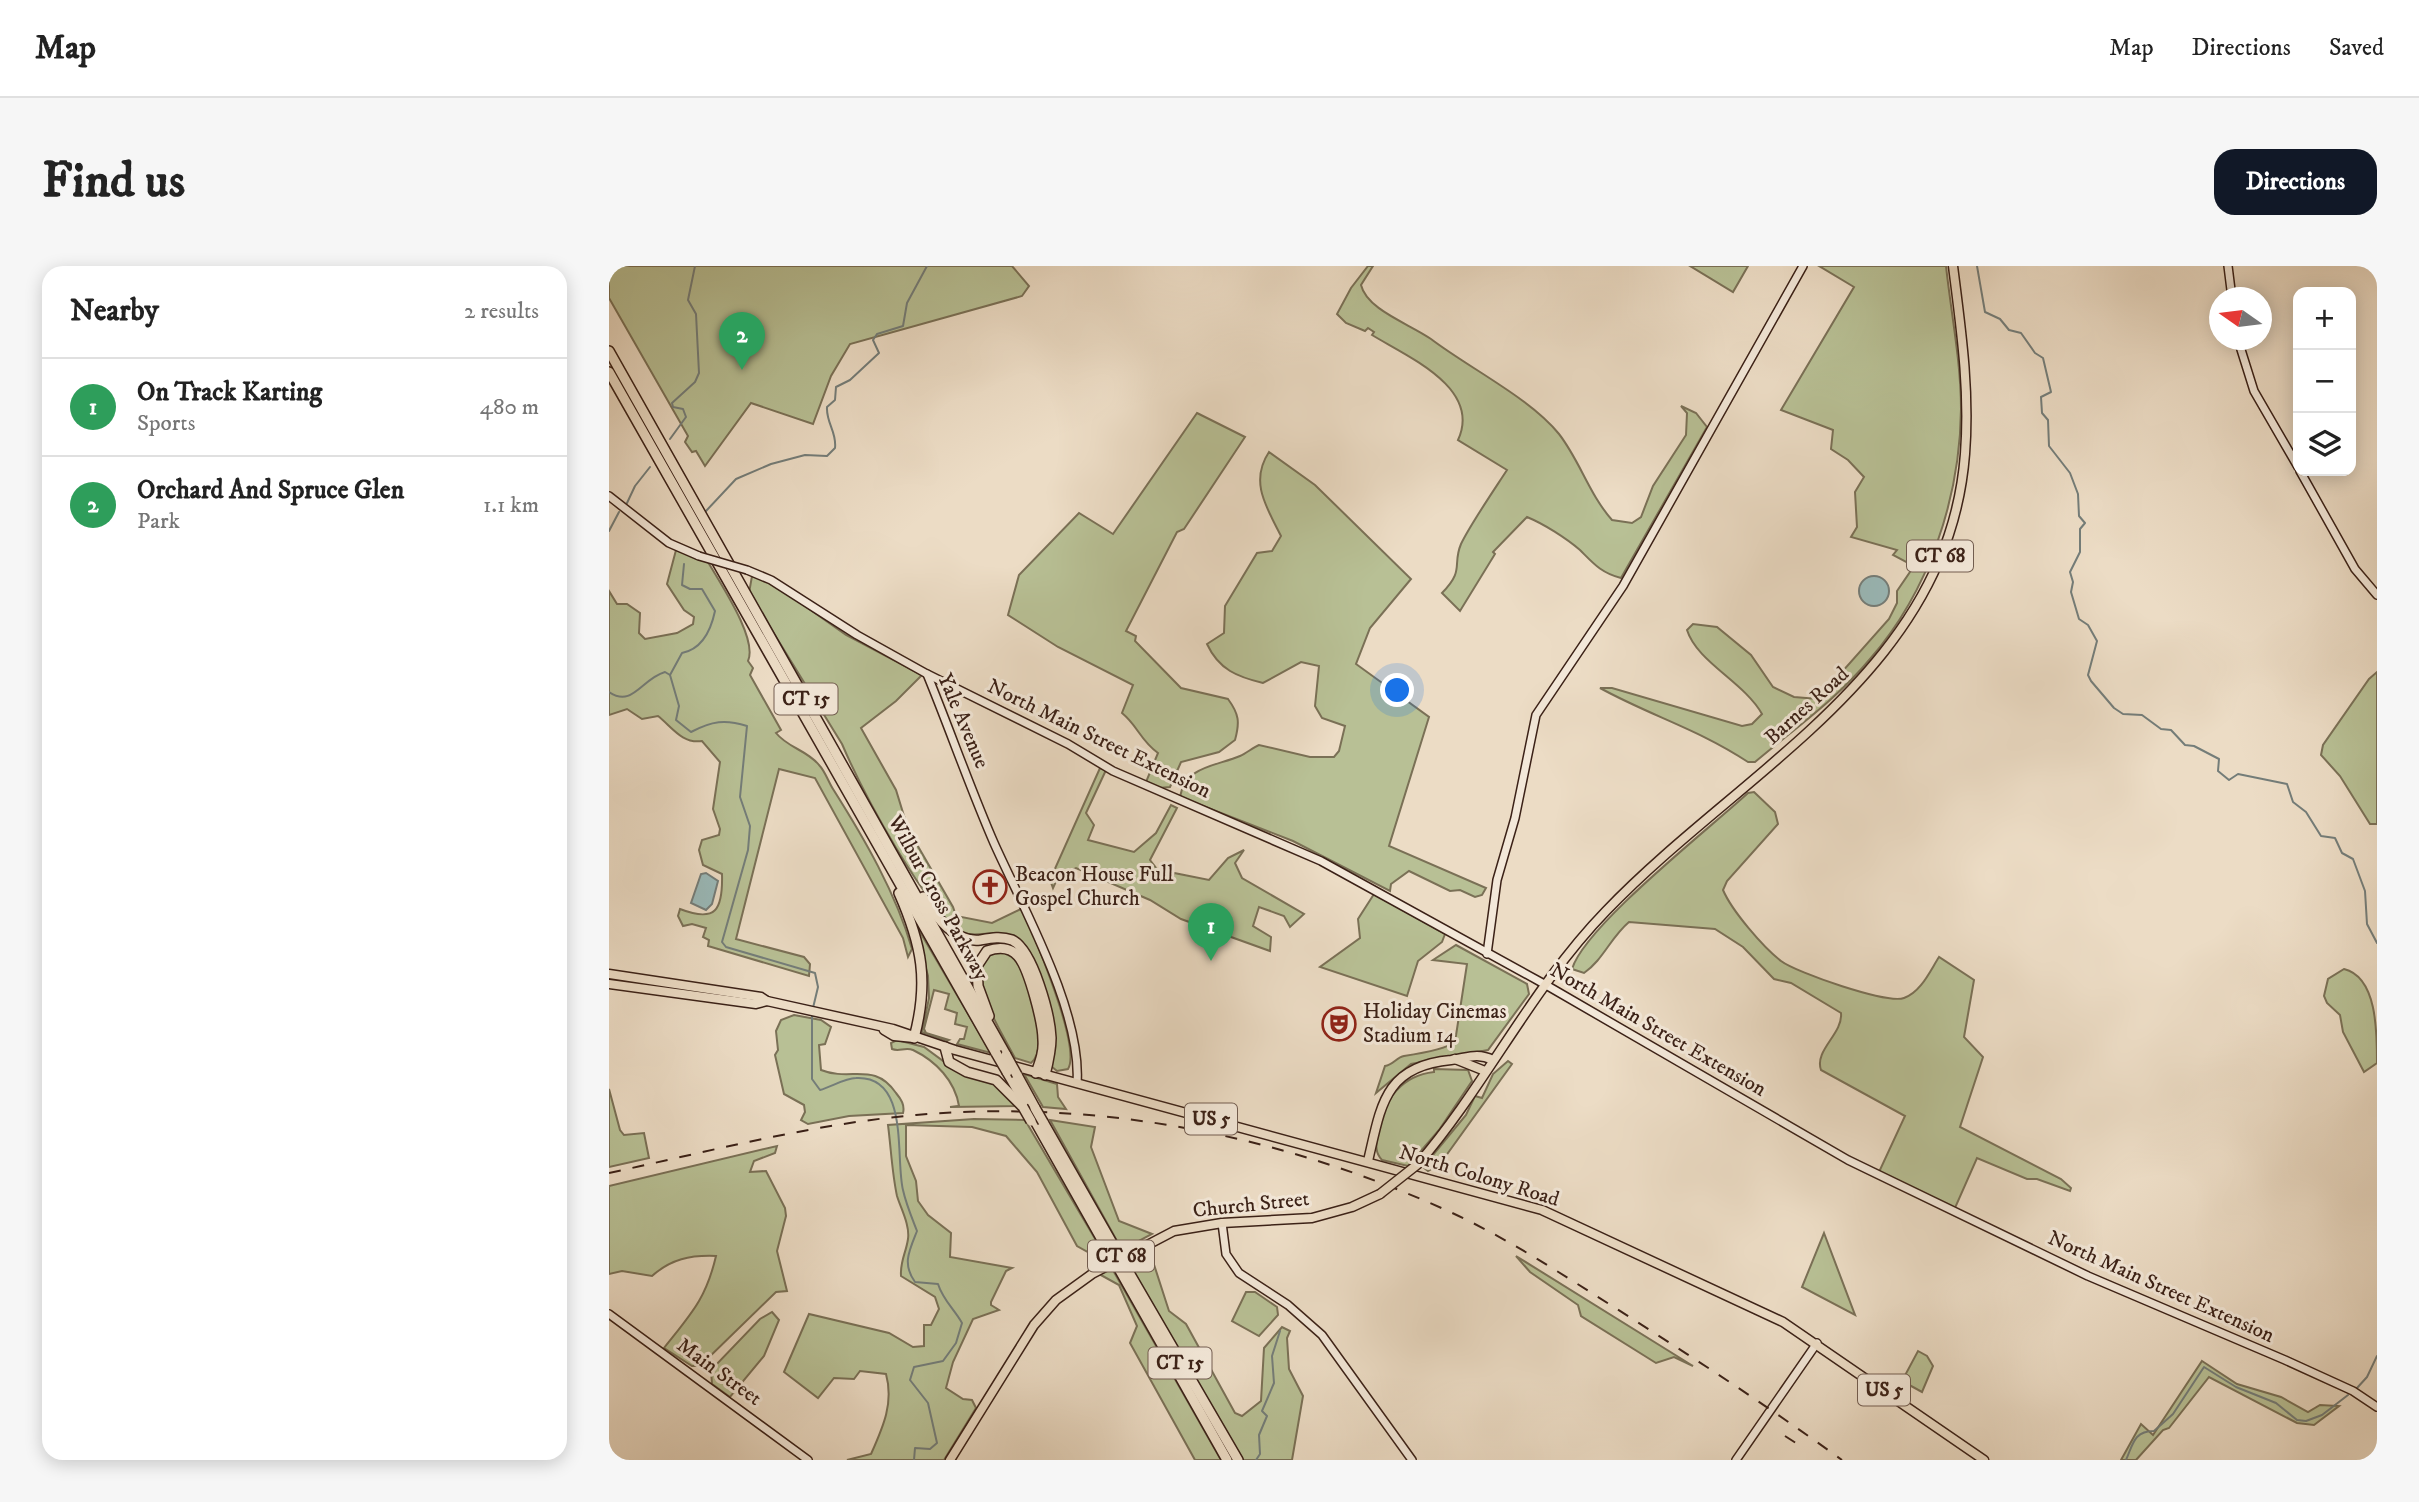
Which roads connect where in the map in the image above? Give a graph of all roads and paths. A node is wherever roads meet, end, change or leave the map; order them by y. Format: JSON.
{"nodes":[{"id":1,"x":1804,"y":266,"type":"edge"},
{"id":2,"x":1953,"y":266,"type":"edge"},
{"id":3,"x":2228,"y":266,"type":"edge"},
{"id":4,"x":2231,"y":287,"type":"edge"},
{"id":5,"x":2241,"y":350,"type":"edge"},
{"id":6,"x":609,"y":351,"type":"edge"},
{"id":7,"x":609,"y":372,"type":"edge"},
{"id":8,"x":2293,"y":459,"type":"edge"},
{"id":9,"x":2303,"y":476,"type":"edge"},
{"id":10,"x":609,"y":496,"type":"edge"},
{"id":11,"x":2377,"y":595,"type":"edge"},
{"id":12,"x":927,"y":674,"type":"junction"},
{"id":13,"x":870,"y":823,"type":"junction"},
{"id":14,"x":1487,"y":954,"type":"junction"},
{"id":15,"x":609,"y":974,"type":"edge"},
{"id":16,"x":650,"y":979,"type":"junction"},
{"id":17,"x":609,"y":984,"type":"edge"},
{"id":18,"x":1546,"y":985,"type":"junction"},
{"id":19,"x":648,"y":990,"type":"junction"},
{"id":20,"x":767,"y":1001,"type":"junction"},
{"id":21,"x":914,"y":1038,"type":"junction"},
{"id":22,"x":945,"y":1047,"type":"junction"},
{"id":23,"x":1001,"y":1052,"type":"junction"},
{"id":24,"x":1455,"y":1059,"type":"junction"},
{"id":25,"x":1493,"y":1060,"type":"junction"},
{"id":26,"x":1485,"y":1071,"type":"junction"},
{"id":27,"x":1040,"y":1074,"type":"junction"},
{"id":28,"x":1479,"y":1081,"type":"joint"},
{"id":29,"x":1077,"y":1083,"type":"junction"},
{"id":30,"x":1028,"y":1108,"type":"junction"},
{"id":31,"x":1036,"y":1122,"type":"junction"},
{"id":32,"x":1368,"y":1161,"type":"junction"},
{"id":33,"x":1222,"y":1223,"type":"junction"},
{"id":34,"x":1113,"y":1252,"type":"junction"},
{"id":35,"x":1121,"y":1266,"type":"junction"},
{"id":36,"x":609,"y":1314,"type":"edge"},
{"id":37,"x":1817,"y":1343,"type":"junction"},
{"id":38,"x":2377,"y":1407,"type":"edge"},
{"id":39,"x":808,"y":1460,"type":"edge"},
{"id":40,"x":950,"y":1460,"type":"edge"},
{"id":41,"x":1227,"y":1460,"type":"edge"},
{"id":42,"x":1237,"y":1460,"type":"edge"},
{"id":43,"x":1412,"y":1460,"type":"edge"},
{"id":44,"x":1736,"y":1460,"type":"edge"},
{"id":45,"x":1984,"y":1460,"type":"edge"}],
"edges":[{"from":1,"to":14,"type":"street"},
{"from":2,"to":18,"type":"main road","name":"Barnes Road","number":"CT 68"},
{"from":3,"to":4,"type":"street"},
{"from":5,"to":8,"type":"street"},
{"from":6,"to":13,"type":"highway","name":"Wilbur Cross Parkway","number":"CT 15"},
{"from":7,"to":13,"type":"highway","name":"Wilbur Cross Parkway","number":"CT 15"},
{"from":9,"to":11,"type":"street"},
{"from":10,"to":12,"type":"street","name":"Yale Avenue","bridge":true},
{"from":12,"to":14,"type":"street","name":"North Main Street Extension"},
{"from":12,"to":29,"type":"street","name":"Yale Avenue"},
{"from":13,"to":21,"type":"highway"},
{"from":13,"to":23,"type":"highway","name":"Wilbur Cross Parkway","number":"CT 15"},
{"from":13,"to":27,"type":"highway"},
{"from":14,"to":18,"type":"street","name":"North Main Street Extension"},
{"from":15,"to":16,"type":"main road","name":"North Colony Road","number":"US 5"},
{"from":16,"to":19,"type":"main road"},
{"from":16,"to":20,"type":"main road","name":"North Colony Road","number":"US 5"},
{"from":17,"to":19,"type":"main road","name":"North Colony Road","number":"US 5"},
{"from":18,"to":25,"type":"main road","name":"Barnes Road","number":"CT 68"},
{"from":18,"to":38,"type":"street","name":"North Main Street Extension"},
{"from":19,"to":20,"type":"main road","name":"North Colony Road","number":"US 5"},
{"from":20,"to":21,"type":"main road","name":"North Colony Road","number":"US 5"},
{"from":21,"to":22,"type":"main road","name":"North Colony Road","number":"US 5"},
{"from":22,"to":27,"type":"main road","name":"North Colony Road","number":"US 5"},
{"from":22,"to":30,"type":"highway"},
{"from":23,"to":27,"type":"highway"},
{"from":23,"to":30,"type":"highway","name":"Wilbur Cross Parkway","number":"CT 15","bridge":true},
{"from":24,"to":25,"type":"main road"},
{"from":24,"to":26,"type":"main road"},
{"from":24,"to":32,"type":"main road"},
{"from":25,"to":26,"type":"main road","name":"Barnes Road","number":"CT 68"},
{"from":26,"to":28,"type":"main road","name":"Barnes Road","number":"CT 68"},
{"from":27,"to":29,"type":"main road","name":"North Colony Road","number":"US 5"},
{"from":28,"to":33,"type":"main road","name":"Church Street","number":"CT 68","bridge":true},
{"from":29,"to":32,"type":"main road","name":"North Colony Road","number":"US 5"},
{"from":30,"to":31,"type":"highway","bridge":true},
{"from":31,"to":34,"type":"highway","number":"CT 15"},
{"from":31,"to":34,"type":"highway","number":"CT 15"},
{"from":32,"to":37,"type":"main road","name":"North Colony Road","number":"US 5"},
{"from":33,"to":40,"type":"main road","name":"Church Street","number":"CT 68"},
{"from":33,"to":43,"type":"street"},
{"from":34,"to":35,"type":"highway","number":"CT 15","bridge":true},
{"from":35,"to":41,"type":"highway","number":"CT 15"},
{"from":35,"to":42,"type":"highway","number":"CT 15"},
{"from":36,"to":39,"type":"street","name":"Main Street"},
{"from":37,"to":44,"type":"street"},
{"from":37,"to":45,"type":"main road","name":"North Colony Road","number":"US 5"}]}
